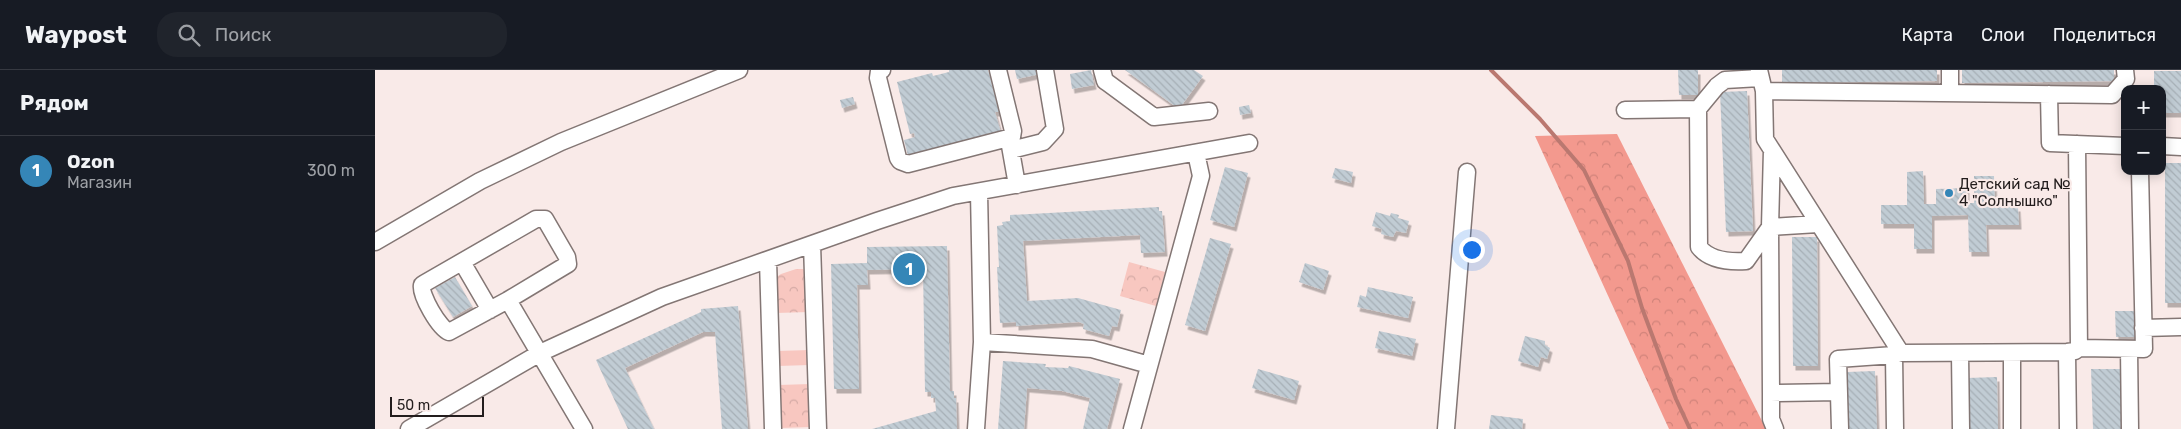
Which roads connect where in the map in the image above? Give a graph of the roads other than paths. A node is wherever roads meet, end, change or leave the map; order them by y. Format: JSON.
{"nodes":[{"id":1,"x":739,"y":70,"type":"edge"},
{"id":2,"x":882,"y":70,"type":"edge"},
{"id":3,"x":998,"y":70,"type":"edge"},
{"id":4,"x":1045,"y":70,"type":"edge"},
{"id":5,"x":1102,"y":70,"type":"edge"},
{"id":6,"x":1950,"y":70,"type":"edge"},
{"id":7,"x":2125,"y":70,"type":"edge"},
{"id":8,"x":1761,"y":80,"type":"edge"},
{"id":9,"x":1950,"y":93,"type":"junction"},
{"id":10,"x":2049,"y":94,"type":"junction"},
{"id":11,"x":1698,"y":109,"type":"junction"},
{"id":12,"x":1625,"y":110,"type":"dead end"},
{"id":13,"x":1209,"y":111,"type":"dead end"},
{"id":14,"x":1010,"y":144,"type":"junction"},
{"id":15,"x":1249,"y":144,"type":"dead end"},
{"id":16,"x":2077,"y":144,"type":"junction"},
{"id":17,"x":2121,"y":146,"type":"edge"},
{"id":18,"x":2166,"y":146,"type":"edge"},
{"id":19,"x":2181,"y":147,"type":"edge"},
{"id":20,"x":1771,"y":150,"type":"junction"},
{"id":21,"x":1196,"y":153,"type":"junction"},
{"id":22,"x":1467,"y":172,"type":"dead end"},
{"id":23,"x":2140,"y":175,"type":"edge"},
{"id":24,"x":1017,"y":185,"type":"junction"},
{"id":25,"x":979,"y":192,"type":"junction"},
{"id":26,"x":1818,"y":224,"type":"junction"},
{"id":27,"x":1770,"y":227,"type":"junction"},
{"id":28,"x":375,"y":242,"type":"edge"},
{"id":29,"x":812,"y":244,"type":"junction"},
{"id":30,"x":768,"y":260,"type":"junction"},
{"id":31,"x":462,"y":262,"type":"junction"},
{"id":32,"x":508,"y":300,"type":"junction"},
{"id":33,"x":489,"y":310,"type":"junction"},
{"id":34,"x":2181,"y":327,"type":"edge"},
{"id":35,"x":2143,"y":328,"type":"junction"},
{"id":36,"x":982,"y":342,"type":"junction"},
{"id":37,"x":2129,"y":349,"type":"junction"},
{"id":38,"x":2073,"y":350,"type":"junction"},
{"id":39,"x":539,"y":353,"type":"junction"},
{"id":40,"x":1897,"y":354,"type":"junction"},
{"id":41,"x":1960,"y":354,"type":"junction"},
{"id":42,"x":2012,"y":354,"type":"junction"},
{"id":43,"x":1149,"y":365,"type":"junction"},
{"id":44,"x":1839,"y":392,"type":"junction"},
{"id":45,"x":1771,"y":393,"type":"junction"},
{"id":46,"x":409,"y":429,"type":"edge"},
{"id":47,"x":585,"y":429,"type":"edge"},
{"id":48,"x":773,"y":429,"type":"edge"},
{"id":49,"x":817,"y":429,"type":"edge"},
{"id":50,"x":976,"y":429,"type":"edge"},
{"id":51,"x":1132,"y":429,"type":"edge"},
{"id":52,"x":1446,"y":429,"type":"edge"},
{"id":53,"x":1775,"y":429,"type":"edge"},
{"id":54,"x":1840,"y":429,"type":"edge"},
{"id":55,"x":1895,"y":429,"type":"edge"},
{"id":56,"x":1961,"y":429,"type":"edge"},
{"id":57,"x":2012,"y":429,"type":"edge"},
{"id":58,"x":2068,"y":429,"type":"edge"},
{"id":59,"x":2130,"y":429,"type":"edge"}],
"edges":[{"from":1,"to":28,"type":"street"},
{"from":2,"to":14,"type":"street"},
{"from":3,"to":14,"type":"street"},
{"from":4,"to":14,"type":"street"},
{"from":5,"to":13,"type":"street"},
{"from":6,"to":9,"type":"street"},
{"from":7,"to":10,"type":"street"},
{"from":8,"to":9,"type":"street"},
{"from":8,"to":11,"type":"street"},
{"from":8,"to":20,"type":"street"},
{"from":9,"to":10,"type":"street"},
{"from":10,"to":16,"type":"street"},
{"from":11,"to":12,"type":"street"},
{"from":11,"to":27,"type":"street"},
{"from":14,"to":24,"type":"street"},
{"from":15,"to":21,"type":"street"},
{"from":16,"to":17,"type":"street"},
{"from":16,"to":38,"type":"street"},
{"from":18,"to":19,"type":"street"},
{"from":20,"to":26,"type":"street"},
{"from":20,"to":27,"type":"street"},
{"from":21,"to":24,"type":"street"},
{"from":21,"to":43,"type":"street"},
{"from":22,"to":52,"type":"street"},
{"from":23,"to":35,"type":"street"},
{"from":24,"to":25,"type":"street"},
{"from":25,"to":29,"type":"street"},
{"from":25,"to":36,"type":"street"},
{"from":26,"to":27,"type":"street"},
{"from":26,"to":40,"type":"street"},
{"from":27,"to":45,"type":"street"},
{"from":29,"to":30,"type":"street"},
{"from":29,"to":49,"type":"street"},
{"from":30,"to":39,"type":"street"},
{"from":30,"to":48,"type":"street"},
{"from":31,"to":32,"type":"street"},
{"from":31,"to":33,"type":"street"},
{"from":31,"to":33,"type":"street"},
{"from":32,"to":33,"type":"street"},
{"from":32,"to":39,"type":"street"},
{"from":34,"to":35,"type":"street"},
{"from":35,"to":37,"type":"street"},
{"from":36,"to":43,"type":"street"},
{"from":36,"to":50,"type":"street"},
{"from":37,"to":38,"type":"street"},
{"from":37,"to":59,"type":"street"},
{"from":38,"to":42,"type":"street"},
{"from":38,"to":58,"type":"street"},
{"from":39,"to":46,"type":"street"},
{"from":39,"to":47,"type":"street"},
{"from":40,"to":41,"type":"street"},
{"from":40,"to":44,"type":"street"},
{"from":40,"to":55,"type":"street"},
{"from":41,"to":42,"type":"street"},
{"from":41,"to":56,"type":"street"},
{"from":42,"to":57,"type":"street"},
{"from":43,"to":51,"type":"street"},
{"from":44,"to":45,"type":"street"},
{"from":44,"to":54,"type":"street"},
{"from":45,"to":53,"type":"street"}]}
